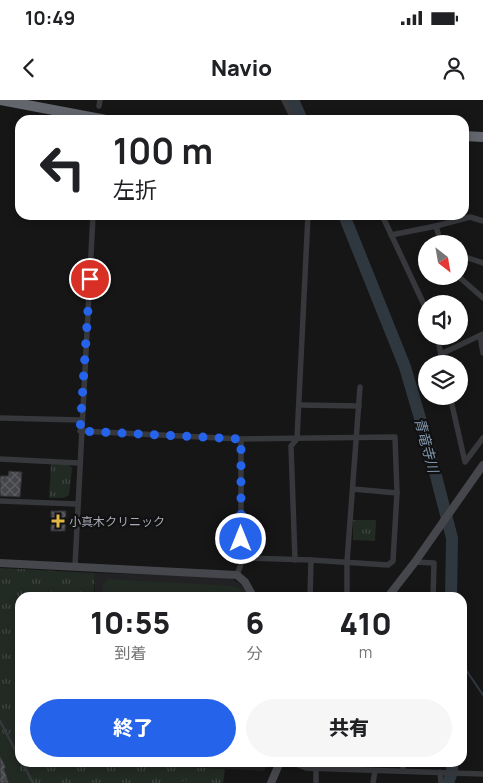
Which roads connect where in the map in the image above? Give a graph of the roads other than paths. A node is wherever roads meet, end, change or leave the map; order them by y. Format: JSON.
{"nodes":[{"id":1,"x":1,"y":100,"type":"edge"},
{"id":2,"x":284,"y":100,"type":"edge"},
{"id":3,"x":80,"y":115,"type":"edge"},
{"id":4,"x":292,"y":115,"type":"edge"},
{"id":5,"x":469,"y":136,"type":"edge"},
{"id":6,"x":483,"y":137,"type":"edge"},
{"id":7,"x":469,"y":217,"type":"edge"},
{"id":8,"x":92,"y":220,"type":"edge"},
{"id":9,"x":308,"y":220,"type":"edge"},
{"id":10,"x":384,"y":220,"type":"edge"},
{"id":11,"x":459,"y":220,"type":"edge"},
{"id":12,"x":483,"y":221,"type":"edge"},
{"id":13,"x":436,"y":226,"type":"junction"},
{"id":14,"x":438,"y":235,"type":"edge"},
{"id":15,"x":390,"y":236,"type":"junction"},
{"id":16,"x":468,"y":258,"type":"edge"},
{"id":17,"x":483,"y":263,"type":"edge"},
{"id":18,"x":468,"y":285,"type":"edge"},
{"id":19,"x":419,"y":295,"type":"edge"},
{"id":20,"x":483,"y":298,"type":"edge"},
{"id":21,"x":482,"y":335,"type":"edge"},
{"id":22,"x":440,"y":345,"type":"edge"},
{"id":23,"x":483,"y":353,"type":"edge"},
{"id":24,"x":441,"y":354,"type":"joint"},
{"id":25,"x":360,"y":387,"type":"dead end"},
{"id":26,"x":299,"y":405,"type":"junction"},
{"id":27,"x":452,"y":405,"type":"edge"},
{"id":28,"x":359,"y":406,"type":"junction"},
{"id":29,"x":0,"y":418,"type":"edge"},
{"id":30,"x":81,"y":420,"type":"junction"},
{"id":31,"x":80,"y":431,"type":"junction"},
{"id":32,"x":297,"y":438,"type":"junction"},
{"id":33,"x":483,"y":438,"type":"edge"},
{"id":34,"x":241,"y":439,"type":"junction"},
{"id":35,"x":356,"y":439,"type":"junction"},
{"id":36,"x":0,"y":459,"type":"edge"},
{"id":37,"x":79,"y":463,"type":"junction"},
{"id":38,"x":483,"y":465,"type":"edge"},
{"id":39,"x":353,"y":489,"type":"junction"},
{"id":40,"x":397,"y":492,"type":"junction"},
{"id":41,"x":0,"y":500,"type":"edge"},
{"id":42,"x":77,"y":504,"type":"junction"},
{"id":43,"x":241,"y":558,"type":"junction"},
{"id":44,"x":295,"y":560,"type":"junction"},
{"id":45,"x":311,"y":560,"type":"junction"},
{"id":46,"x":347,"y":562,"type":"junction"},
{"id":47,"x":415,"y":562,"type":"junction"},
{"id":48,"x":0,"y":563,"type":"edge"},
{"id":49,"x":75,"y":566,"type":"junction"},
{"id":50,"x":237,"y":575,"type":"junction"},
{"id":51,"x":251,"y":592,"type":"edge"},
{"id":52,"x":310,"y":592,"type":"edge"},
{"id":53,"x":347,"y":592,"type":"edge"},
{"id":54,"x":392,"y":592,"type":"edge"},
{"id":55,"x":433,"y":592,"type":"edge"},
{"id":56,"x":0,"y":721,"type":"edge"},
{"id":57,"x":15,"y":750,"type":"edge"},
{"id":58,"x":25,"y":767,"type":"edge"},
{"id":59,"x":278,"y":767,"type":"edge"},
{"id":60,"x":304,"y":767,"type":"edge"},
{"id":61,"x":404,"y":767,"type":"edge"},
{"id":62,"x":316,"y":769,"type":"junction"},
{"id":63,"x":342,"y":770,"type":"joint"},
{"id":64,"x":375,"y":770,"type":"junction"},
{"id":65,"x":404,"y":771,"type":"junction"},
{"id":66,"x":440,"y":772,"type":"junction"},
{"id":67,"x":483,"y":774,"type":"edge"},
{"id":68,"x":33,"y":783,"type":"edge"},
{"id":69,"x":271,"y":783,"type":"edge"},
{"id":70,"x":316,"y":783,"type":"edge"},
{"id":71,"x":373,"y":783,"type":"edge"},
{"id":72,"x":441,"y":783,"type":"edge"}],
"edges":[{"from":1,"to":3,"type":"highway"},
{"from":2,"to":4,"type":"street"},
{"from":5,"to":6,"type":"highway"},
{"from":7,"to":12,"type":"street"},
{"from":8,"to":30,"type":"street"},
{"from":9,"to":26,"type":"street"},
{"from":10,"to":15,"type":"street"},
{"from":11,"to":13,"type":"street"},
{"from":13,"to":14,"type":"street"},
{"from":13,"to":15,"type":"street"},
{"from":15,"to":19,"type":"street"},
{"from":16,"to":17,"type":"street"},
{"from":18,"to":20,"type":"street"},
{"from":21,"to":23,"type":"street"},
{"from":21,"to":24,"type":"street"},
{"from":22,"to":24,"type":"street"},
{"from":25,"to":28,"type":"street"},
{"from":26,"to":28,"type":"street"},
{"from":26,"to":32,"type":"street"},
{"from":27,"to":33,"type":"street"},
{"from":28,"to":35,"type":"street"},
{"from":29,"to":30,"type":"street"},
{"from":30,"to":31,"type":"street"},
{"from":31,"to":34,"type":"street"},
{"from":31,"to":37,"type":"street"},
{"from":32,"to":34,"type":"street"},
{"from":32,"to":35,"type":"street"},
{"from":32,"to":44,"type":"street"},
{"from":34,"to":43,"type":"street"},
{"from":35,"to":39,"type":"street"},
{"from":35,"to":40,"type":"street"},
{"from":36,"to":37,"type":"street"},
{"from":37,"to":42,"type":"street"},
{"from":38,"to":47,"type":"street"},
{"from":39,"to":40,"type":"street"},
{"from":39,"to":46,"type":"street"},
{"from":40,"to":46,"type":"street"},
{"from":41,"to":42,"type":"street"},
{"from":42,"to":49,"type":"street"},
{"from":43,"to":44,"type":"street"},
{"from":43,"to":50,"type":"street"},
{"from":44,"to":45,"type":"street"},
{"from":45,"to":46,"type":"street"},
{"from":45,"to":52,"type":"street"},
{"from":46,"to":53,"type":"street"},
{"from":47,"to":54,"type":"street"},
{"from":47,"to":55,"type":"street"},
{"from":48,"to":49,"type":"street"},
{"from":49,"to":50,"type":"street"},
{"from":50,"to":51,"type":"street"},
{"from":56,"to":57,"type":"lane"},
{"from":58,"to":68,"type":"lane"},
{"from":59,"to":69,"type":"street"},
{"from":60,"to":62,"type":"street"},
{"from":61,"to":65,"type":"street"},
{"from":62,"to":63,"type":"street"},
{"from":62,"to":70,"type":"street"},
{"from":63,"to":64,"type":"street"},
{"from":64,"to":65,"type":"street"},
{"from":64,"to":71,"type":"street"},
{"from":65,"to":66,"type":"street"},
{"from":66,"to":67,"type":"street"},
{"from":66,"to":72,"type":"street"}]}
